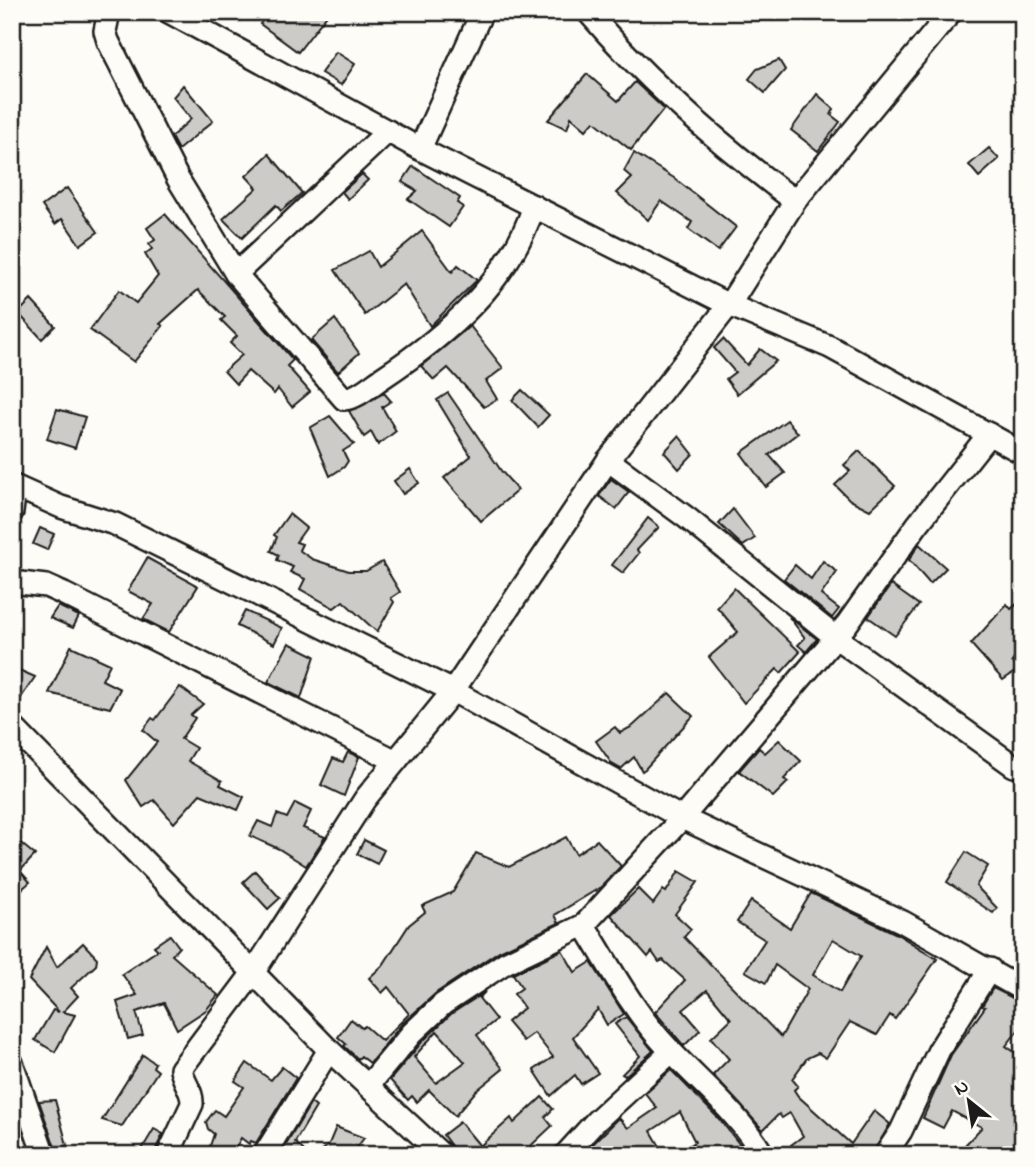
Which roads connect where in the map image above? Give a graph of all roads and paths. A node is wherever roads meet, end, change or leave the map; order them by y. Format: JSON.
{"nodes":[{"id":1,"x":109,"y":12,"type":"edge"},
{"id":2,"x":169,"y":12,"type":"edge"},
{"id":3,"x":482,"y":12,"type":"edge"},
{"id":4,"x":588,"y":12,"type":"edge"},
{"id":5,"x":951,"y":12,"type":"edge"},
{"id":6,"x":388,"y":131,"type":"junction"},
{"id":7,"x":420,"y":149,"type":"junction"},
{"id":8,"x":795,"y":201,"type":"junction"},
{"id":9,"x":534,"y":206,"type":"junction"},
{"id":10,"x":236,"y":274,"type":"junction"},
{"id":11,"x":729,"y":305,"type":"junction"},
{"id":12,"x":989,"y":434,"type":"junction"},
{"id":13,"x":1023,"y":453,"type":"edge"},
{"id":14,"x":608,"y":460,"type":"junction"},
{"id":15,"x":14,"y":486,"type":"edge"},
{"id":16,"x":12,"y":512,"type":"edge"},
{"id":17,"x":12,"y":582,"type":"edge"},
{"id":18,"x":835,"y":637,"type":"junction"},
{"id":19,"x":453,"y":691,"type":"junction"},
{"id":20,"x":16,"y":736,"type":"edge"},
{"id":21,"x":396,"y":761,"type":"junction"},
{"id":22,"x":1014,"y":766,"type":"dead end"},
{"id":23,"x":682,"y":818,"type":"junction"},
{"id":24,"x":584,"y":925,"type":"junction"},
{"id":25,"x":990,"y":969,"type":"junction"},
{"id":26,"x":253,"y":973,"type":"junction"},
{"id":27,"x":1023,"y":990,"type":"edge"},
{"id":28,"x":329,"y":1050,"type":"junction"},
{"id":29,"x":671,"y":1052,"type":"junction"},
{"id":30,"x":12,"y":1063,"type":"edge"},
{"id":31,"x":368,"y":1086,"type":"junction"},
{"id":32,"x":438,"y":1153,"type":"edge"},
{"id":33,"x":44,"y":1155,"type":"edge"},
{"id":34,"x":168,"y":1155,"type":"edge"},
{"id":35,"x":264,"y":1155,"type":"edge"},
{"id":36,"x":565,"y":1155,"type":"edge"},
{"id":37,"x":763,"y":1155,"type":"edge"},
{"id":38,"x":885,"y":1155,"type":"edge"}],
"edges":[{"from":1,"to":10,"type":"street"},
{"from":2,"to":6,"type":"street"},
{"from":3,"to":7,"type":"street"},
{"from":4,"to":8,"type":"street"},
{"from":5,"to":8,"type":"street"},
{"from":6,"to":7,"type":"street"},
{"from":6,"to":10,"type":"street"},
{"from":7,"to":9,"type":"street"},
{"from":8,"to":11,"type":"street"},
{"from":9,"to":10,"type":"street"},
{"from":9,"to":11,"type":"street"},
{"from":11,"to":12,"type":"street"},
{"from":11,"to":14,"type":"street"},
{"from":12,"to":13,"type":"street"},
{"from":12,"to":18,"type":"street"},
{"from":14,"to":18,"type":"street"},
{"from":14,"to":19,"type":"street"},
{"from":15,"to":16,"type":"street"},
{"from":15,"to":19,"type":"street"},
{"from":17,"to":21,"type":"street"},
{"from":18,"to":22,"type":"street"},
{"from":18,"to":23,"type":"street"},
{"from":19,"to":21,"type":"street"},
{"from":19,"to":23,"type":"street"},
{"from":20,"to":26,"type":"street"},
{"from":21,"to":26,"type":"street"},
{"from":23,"to":24,"type":"street"},
{"from":23,"to":25,"type":"street"},
{"from":24,"to":29,"type":"street"},
{"from":24,"to":31,"type":"street"},
{"from":25,"to":27,"type":"street"},
{"from":25,"to":38,"type":"street"},
{"from":26,"to":28,"type":"street"},
{"from":26,"to":34,"type":"street"},
{"from":28,"to":31,"type":"street"},
{"from":28,"to":35,"type":"street"},
{"from":29,"to":36,"type":"street"},
{"from":29,"to":37,"type":"street"},
{"from":30,"to":33,"type":"street"},
{"from":31,"to":32,"type":"street"}]}
